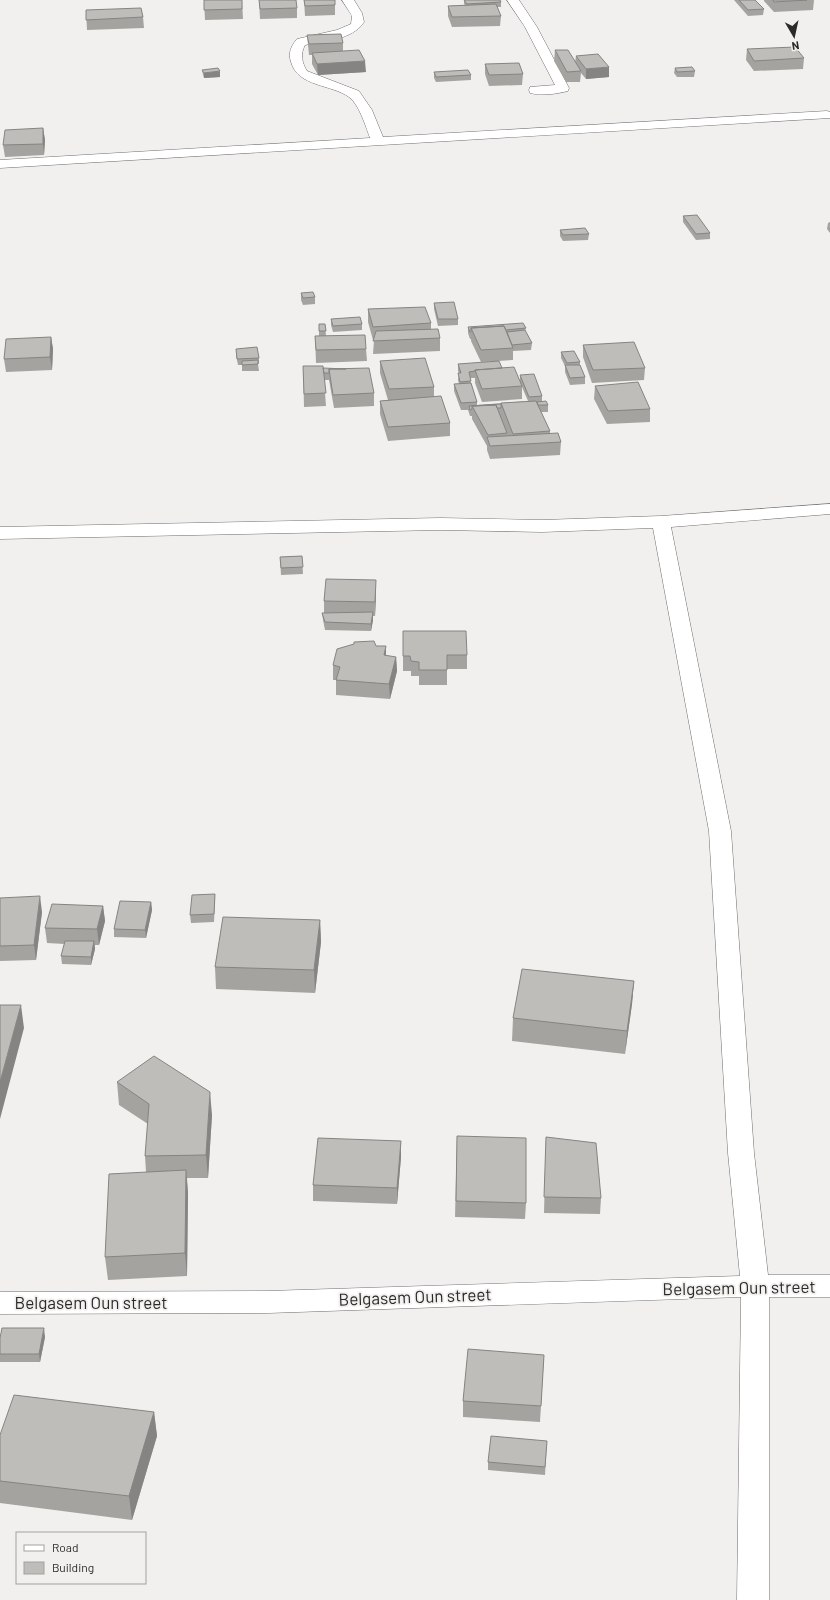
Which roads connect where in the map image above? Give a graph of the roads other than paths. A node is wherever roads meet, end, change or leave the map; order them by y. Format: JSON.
{"nodes":[{"id":1,"x":348,"y":0,"type":"edge"},
{"id":2,"x":513,"y":0,"type":"edge"},
{"id":3,"x":535,"y":90,"type":"dead end"},
{"id":4,"x":827,"y":115,"type":"dead end"},
{"id":5,"x":378,"y":142,"type":"junction"},
{"id":6,"x":0,"y":164,"type":"edge"},
{"id":7,"x":830,"y":509,"type":"edge"},
{"id":8,"x":661,"y":522,"type":"junction"},
{"id":9,"x":0,"y":533,"type":"edge"},
{"id":10,"x":755,"y":1286,"type":"junction"},
{"id":11,"x":830,"y":1286,"type":"edge"},
{"id":12,"x":0,"y":1303,"type":"edge"},
{"id":13,"x":753,"y":1600,"type":"edge"}],
"edges":[{"from":1,"to":5,"type":"street"},
{"from":2,"to":3,"type":"street"},
{"from":4,"to":5,"type":"street"},
{"from":5,"to":6,"type":"street"},
{"from":7,"to":8,"type":"street"},
{"from":8,"to":9,"type":"street"},
{"from":8,"to":10,"type":"street"},
{"from":10,"to":11,"type":"street","name":"Belgasem Oun street"},
{"from":10,"to":12,"type":"street","name":"Belgasem Oun street"},
{"from":10,"to":13,"type":"street"}]}
